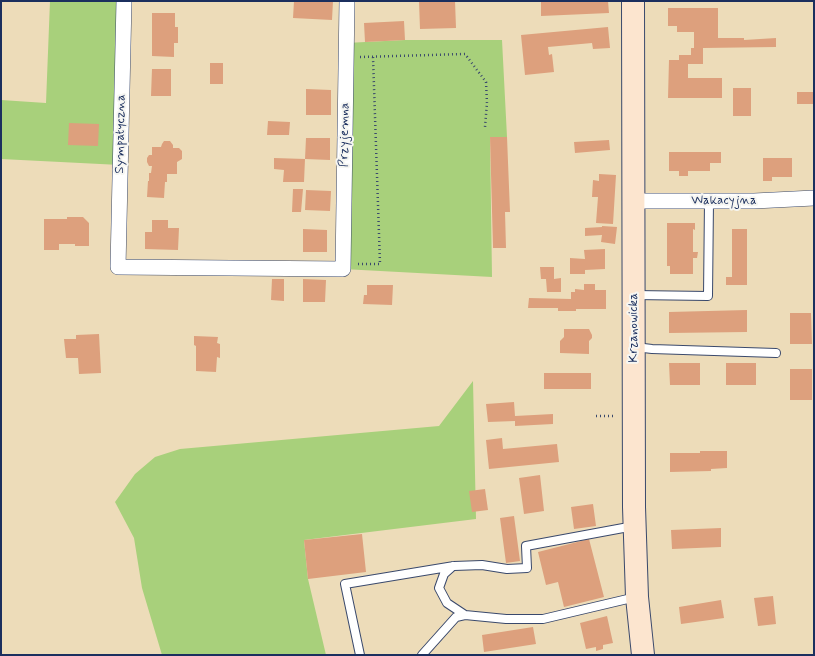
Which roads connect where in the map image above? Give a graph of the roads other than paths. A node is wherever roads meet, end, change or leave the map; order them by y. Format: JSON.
{"nodes":[{"id":1,"x":124,"y":1,"type":"edge"},
{"id":2,"x":347,"y":1,"type":"edge"},
{"id":3,"x":633,"y":1,"type":"edge"},
{"id":4,"x":814,"y":198,"type":"edge"},
{"id":5,"x":634,"y":201,"type":"junction"},
{"id":6,"x":709,"y":201,"type":"junction"},
{"id":7,"x":343,"y":266,"type":"joint"},
{"id":8,"x":634,"y":295,"type":"junction"},
{"id":9,"x":634,"y":347,"type":"junction"},
{"id":10,"x":776,"y":353,"type":"dead end"},
{"id":11,"x":635,"y":525,"type":"junction"},
{"id":12,"x":454,"y":566,"type":"junction"},
{"id":13,"x":637,"y":597,"type":"junction"},
{"id":14,"x":464,"y":615,"type":"junction"},
{"id":15,"x":360,"y":655,"type":"edge"},
{"id":16,"x":422,"y":655,"type":"edge"},
{"id":17,"x":643,"y":655,"type":"edge"}],
"edges":[{"from":1,"to":7,"type":"street","name":"Sympatyczna"},
{"from":2,"to":7,"type":"street","name":"Przyjemna"},
{"from":3,"to":5,"type":"street","name":"Krzanowicka"},
{"from":4,"to":6,"type":"street","name":"Wakacyjna"},
{"from":5,"to":6,"type":"street","name":"Wakacyjna"},
{"from":5,"to":8,"type":"street","name":"Krzanowicka"},
{"from":6,"to":8,"type":"lane"},
{"from":8,"to":9,"type":"street","name":"Krzanowicka"},
{"from":9,"to":10,"type":"lane"},
{"from":9,"to":11,"type":"street","name":"Krzanowicka"},
{"from":11,"to":12,"type":"lane"},
{"from":11,"to":13,"type":"street","name":"Krzanowicka"},
{"from":12,"to":14,"type":"lane"},
{"from":12,"to":15,"type":"lane"},
{"from":13,"to":14,"type":"lane"},
{"from":13,"to":17,"type":"street","name":"Krzanowicka"},
{"from":14,"to":16,"type":"lane"}]}
